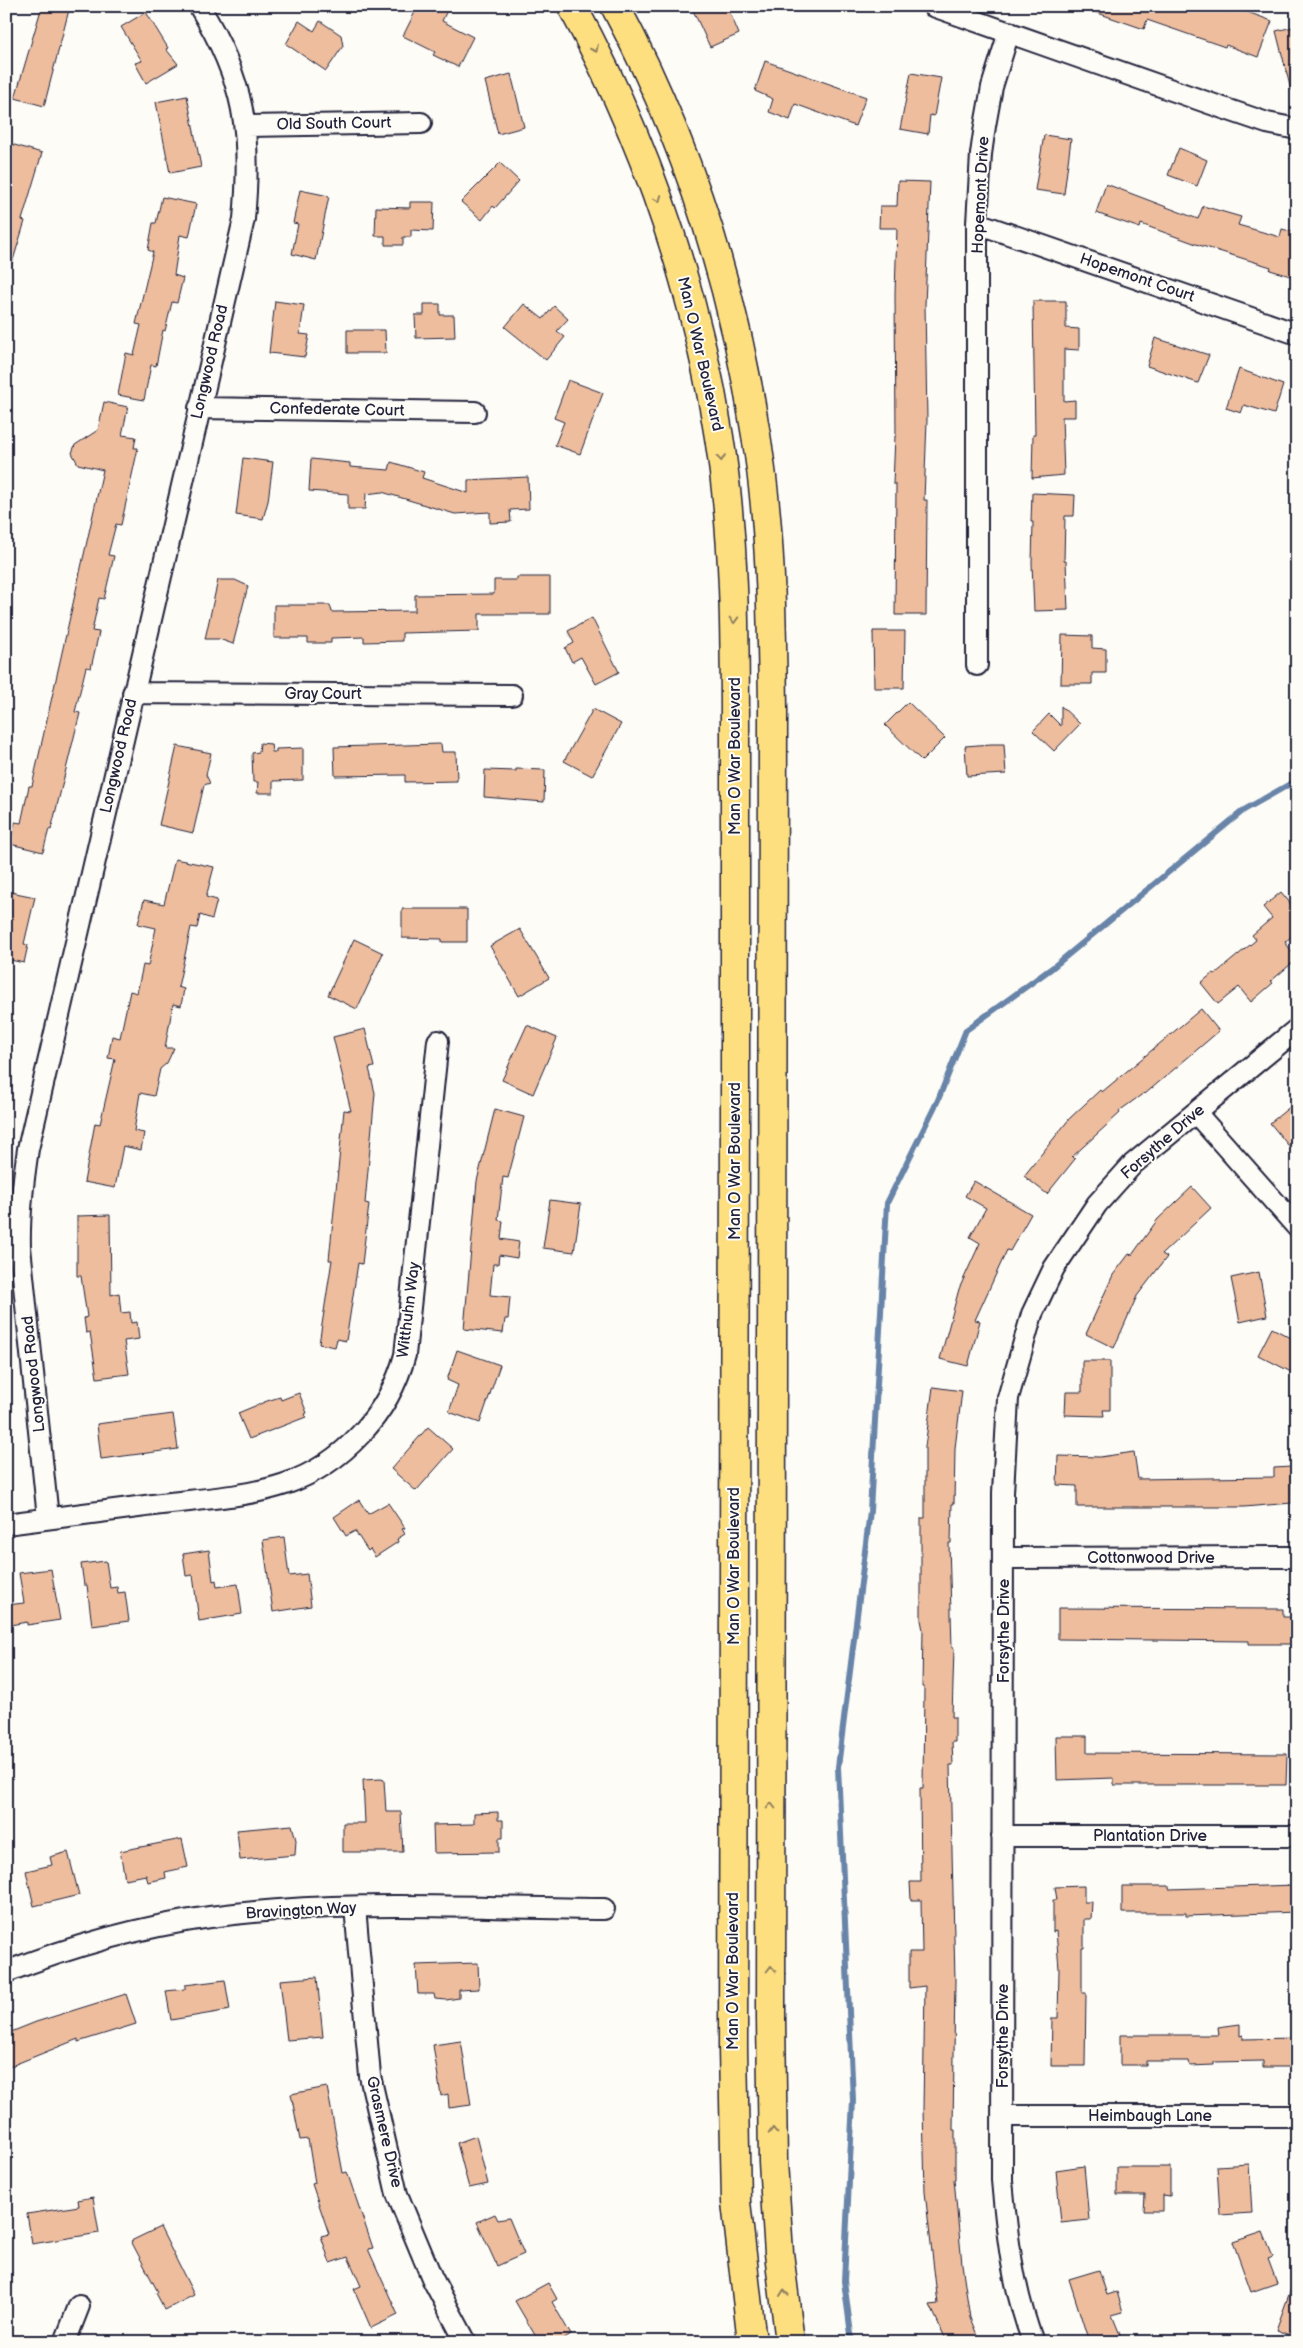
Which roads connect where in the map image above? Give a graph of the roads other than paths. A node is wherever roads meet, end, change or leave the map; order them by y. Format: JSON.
{"nodes":[{"id":1,"x":199,"y":6,"type":"edge"},
{"id":2,"x":572,"y":6,"type":"edge"},
{"id":3,"x":615,"y":6,"type":"edge"},
{"id":4,"x":933,"y":6,"type":"edge"},
{"id":5,"x":1009,"y":32,"type":"junction"},
{"id":6,"x":421,"y":123,"type":"dead end"},
{"id":7,"x":246,"y":126,"type":"junction"},
{"id":8,"x":1297,"y":129,"type":"edge"},
{"id":9,"x":977,"y":223,"type":"junction"},
{"id":10,"x":1297,"y":334,"type":"edge"},
{"id":11,"x":199,"y":408,"type":"junction"},
{"id":12,"x":475,"y":412,"type":"dead end"},
{"id":13,"x":977,"y":665,"type":"dead end"},
{"id":14,"x":133,"y":694,"type":"junction"},
{"id":15,"x":512,"y":695,"type":"dead end"},
{"id":16,"x":1297,"y":1029,"type":"edge"},
{"id":17,"x":438,"y":1041,"type":"dead end"},
{"id":18,"x":1196,"y":1113,"type":"junction"},
{"id":19,"x":1297,"y":1227,"type":"edge"},
{"id":20,"x":48,"y":1518,"type":"junction"},
{"id":21,"x":6,"y":1524,"type":"edge"},
{"id":22,"x":1004,"y":1558,"type":"junction"},
{"id":23,"x":1297,"y":1558,"type":"edge"},
{"id":24,"x":1002,"y":1836,"type":"junction"},
{"id":25,"x":1297,"y":1836,"type":"edge"},
{"id":26,"x":355,"y":1907,"type":"junction"},
{"id":27,"x":604,"y":1909,"type":"dead end"},
{"id":28,"x":6,"y":1972,"type":"edge"},
{"id":29,"x":1003,"y":2116,"type":"junction"},
{"id":30,"x":1297,"y":2116,"type":"edge"},
{"id":31,"x":79,"y":2306,"type":"dead end"},
{"id":32,"x":65,"y":2342,"type":"edge"},
{"id":33,"x":466,"y":2342,"type":"edge"},
{"id":34,"x":752,"y":2342,"type":"edge"},
{"id":35,"x":790,"y":2342,"type":"edge"},
{"id":36,"x":1033,"y":2342,"type":"edge"}],
"edges":[{"from":1,"to":7,"type":"street","name":"Longwood Road"},
{"from":2,"to":34,"type":"main road","name":"Man O War Boulevard","one_way":true},
{"from":35,"to":3,"type":"main road","one_way":true},
{"from":4,"to":5,"type":"street"},
{"from":5,"to":8,"type":"street"},
{"from":5,"to":9,"type":"street","name":"Hopemont Drive"},
{"from":6,"to":7,"type":"street","name":"Old South Court"},
{"from":7,"to":11,"type":"street","name":"Longwood Road"},
{"from":9,"to":10,"type":"street","name":"Hopemont Court"},
{"from":9,"to":13,"type":"street","name":"Hopemont Drive"},
{"from":11,"to":12,"type":"street","name":"Confederate Court"},
{"from":11,"to":14,"type":"street","name":"Longwood Road"},
{"from":14,"to":15,"type":"street","name":"Gray Court"},
{"from":14,"to":20,"type":"street","name":"Longwood Road"},
{"from":16,"to":18,"type":"street","name":"Forsythe Drive"},
{"from":17,"to":20,"type":"street","name":"Witthuhn Way"},
{"from":18,"to":19,"type":"street"},
{"from":18,"to":22,"type":"street","name":"Forsythe Drive"},
{"from":20,"to":21,"type":"street","name":"Witthuhn Way"},
{"from":22,"to":23,"type":"street","name":"Cottonwood Drive"},
{"from":22,"to":24,"type":"street","name":"Forsythe Drive"},
{"from":24,"to":25,"type":"street","name":"Plantation Drive"},
{"from":24,"to":29,"type":"street","name":"Forsythe Drive"},
{"from":26,"to":27,"type":"street","name":"Bravington Way"},
{"from":26,"to":28,"type":"street","name":"Bravington Way"},
{"from":26,"to":33,"type":"street","name":"Grasmere Drive"},
{"from":29,"to":30,"type":"street","name":"Heimbaugh Lane"},
{"from":29,"to":36,"type":"street","name":"Forsythe Drive"},
{"from":31,"to":32,"type":"street"}]}
